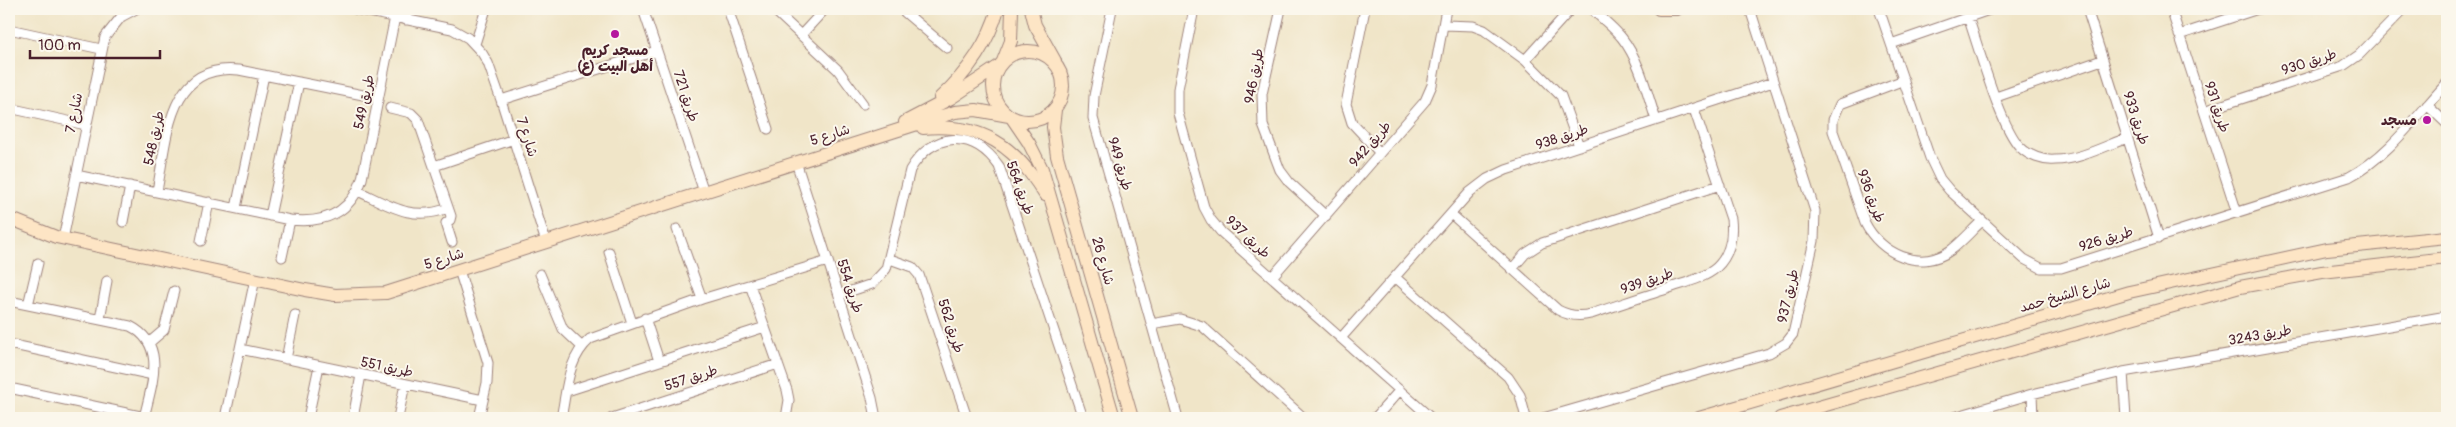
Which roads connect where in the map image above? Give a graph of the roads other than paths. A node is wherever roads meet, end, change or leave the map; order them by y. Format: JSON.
{"nodes":[{"id":1,"x":133,"y":9,"type":"edge"},
{"id":2,"x":355,"y":9,"type":"edge"},
{"id":3,"x":408,"y":9,"type":"edge"},
{"id":4,"x":486,"y":9,"type":"edge"},
{"id":5,"x":643,"y":9,"type":"edge"},
{"id":6,"x":728,"y":9,"type":"edge"},
{"id":7,"x":773,"y":9,"type":"edge"},
{"id":8,"x":824,"y":9,"type":"edge"},
{"id":9,"x":901,"y":9,"type":"edge"},
{"id":10,"x":998,"y":9,"type":"edge"},
{"id":11,"x":1012,"y":9,"type":"edge"},
{"id":12,"x":1031,"y":9,"type":"edge"},
{"id":13,"x":1112,"y":9,"type":"edge"},
{"id":14,"x":1194,"y":9,"type":"edge"},
{"id":15,"x":1281,"y":9,"type":"edge"},
{"id":16,"x":1365,"y":9,"type":"edge"},
{"id":17,"x":1446,"y":9,"type":"edge"},
{"id":18,"x":1572,"y":9,"type":"edge"},
{"id":19,"x":1591,"y":9,"type":"edge"},
{"id":20,"x":1659,"y":9,"type":"edge"},
{"id":21,"x":1677,"y":9,"type":"edge"},
{"id":22,"x":1750,"y":9,"type":"edge"},
{"id":23,"x":1880,"y":9,"type":"edge"},
{"id":24,"x":1992,"y":9,"type":"edge"},
{"id":25,"x":2087,"y":9,"type":"edge"},
{"id":26,"x":2171,"y":9,"type":"edge"},
{"id":27,"x":2258,"y":9,"type":"edge"},
{"id":28,"x":2404,"y":9,"type":"edge"},
{"id":29,"x":1968,"y":17,"type":"junction"},
{"id":30,"x":395,"y":18,"type":"junction"},
{"id":31,"x":406,"y":20,"type":"junction"},
{"id":32,"x":1445,"y":25,"type":"junction"},
{"id":33,"x":9,"y":29,"type":"edge"},
{"id":34,"x":802,"y":34,"type":"junction"},
{"id":35,"x":2179,"y":35,"type":"junction"},
{"id":36,"x":475,"y":44,"type":"junction"},
{"id":37,"x":1891,"y":44,"type":"junction"},
{"id":38,"x":947,"y":48,"type":"dead end"},
{"id":39,"x":101,"y":49,"type":"junction"},
{"id":40,"x":656,"y":51,"type":"junction"},
{"id":41,"x":1525,"y":60,"type":"junction"},
{"id":42,"x":2102,"y":60,"type":"junction"},
{"id":43,"x":1001,"y":63,"type":"junction"},
{"id":44,"x":1059,"y":67,"type":"junction"},
{"id":45,"x":264,"y":75,"type":"junction"},
{"id":46,"x":1904,"y":80,"type":"junction"},
{"id":47,"x":298,"y":82,"type":"junction"},
{"id":48,"x":1773,"y":82,"type":"junction"},
{"id":49,"x":2447,"y":82,"type":"edge"},
{"id":50,"x":1996,"y":97,"type":"junction"},
{"id":51,"x":378,"y":98,"type":"junction"},
{"id":52,"x":501,"y":100,"type":"junction"},
{"id":53,"x":863,"y":104,"type":"dead end"},
{"id":54,"x":2427,"y":105,"type":"junction"},
{"id":55,"x":9,"y":108,"type":"edge"},
{"id":56,"x":390,"y":108,"type":"dead end"},
{"id":57,"x":1694,"y":109,"type":"junction"},
{"id":58,"x":1055,"y":110,"type":"junction"},
{"id":59,"x":2204,"y":111,"type":"junction"},
{"id":60,"x":924,"y":113,"type":"junction"},
{"id":61,"x":1010,"y":117,"type":"junction"},
{"id":62,"x":1656,"y":120,"type":"junction"},
{"id":63,"x":2447,"y":124,"type":"edge"},
{"id":64,"x":86,"y":125,"type":"junction"},
{"id":65,"x":768,"y":129,"type":"dead end"},
{"id":66,"x":903,"y":130,"type":"junction"},
{"id":67,"x":880,"y":135,"type":"junction"},
{"id":68,"x":2127,"y":138,"type":"junction"},
{"id":69,"x":514,"y":139,"type":"junction"},
{"id":70,"x":1578,"y":146,"type":"junction"},
{"id":71,"x":1380,"y":154,"type":"junction"},
{"id":72,"x":796,"y":162,"type":"junction"},
{"id":73,"x":434,"y":166,"type":"junction"},
{"id":74,"x":76,"y":175,"type":"junction"},
{"id":75,"x":1720,"y":185,"type":"junction"},
{"id":76,"x":130,"y":186,"type":"junction"},
{"id":77,"x":157,"y":191,"type":"junction"},
{"id":78,"x":358,"y":192,"type":"junction"},
{"id":79,"x":704,"y":192,"type":"junction"},
{"id":80,"x":209,"y":202,"type":"junction"},
{"id":81,"x":236,"y":208,"type":"junction"},
{"id":82,"x":448,"y":208,"type":"junction"},
{"id":83,"x":1056,"y":213,"type":"junction"},
{"id":84,"x":2237,"y":213,"type":"junction"},
{"id":85,"x":1451,"y":214,"type":"junction"},
{"id":86,"x":270,"y":216,"type":"junction"},
{"id":87,"x":1326,"y":216,"type":"junction"},
{"id":88,"x":9,"y":218,"type":"edge"},
{"id":89,"x":290,"y":220,"type":"junction"},
{"id":90,"x":1982,"y":221,"type":"junction"},
{"id":91,"x":123,"y":222,"type":"dead end"},
{"id":92,"x":677,"y":229,"type":"dead end"},
{"id":93,"x":2447,"y":237,"type":"edge"},
{"id":94,"x":63,"y":238,"type":"junction"},
{"id":95,"x":2159,"y":238,"type":"junction"},
{"id":96,"x":201,"y":241,"type":"dead end"},
{"id":97,"x":452,"y":242,"type":"dead end"},
{"id":98,"x":546,"y":242,"type":"junction"},
{"id":99,"x":609,"y":252,"type":"dead end"},
{"id":100,"x":282,"y":257,"type":"dead end"},
{"id":101,"x":2447,"y":258,"type":"edge"},
{"id":102,"x":890,"y":259,"type":"junction"},
{"id":103,"x":828,"y":260,"type":"junction"},
{"id":104,"x":38,"y":263,"type":"dead end"},
{"id":105,"x":1512,"y":269,"type":"junction"},
{"id":106,"x":459,"y":270,"type":"junction"},
{"id":107,"x":540,"y":274,"type":"dead end"},
{"id":108,"x":1395,"y":276,"type":"junction"},
{"id":109,"x":1272,"y":277,"type":"junction"},
{"id":110,"x":254,"y":279,"type":"junction"},
{"id":111,"x":107,"y":280,"type":"dead end"},
{"id":112,"x":750,"y":285,"type":"junction"},
{"id":113,"x":174,"y":291,"type":"dead end"},
{"id":114,"x":839,"y":295,"type":"junction"},
{"id":115,"x":702,"y":299,"type":"junction"},
{"id":116,"x":9,"y":301,"type":"edge"},
{"id":117,"x":28,"y":305,"type":"junction"},
{"id":118,"x":295,"y":315,"type":"dead end"},
{"id":119,"x":2447,"y":316,"type":"edge"},
{"id":120,"x":646,"y":318,"type":"junction"},
{"id":121,"x":100,"y":319,"type":"junction"},
{"id":122,"x":632,"y":323,"type":"junction"},
{"id":123,"x":1151,"y":324,"type":"junction"},
{"id":124,"x":765,"y":327,"type":"junction"},
{"id":125,"x":1341,"y":338,"type":"junction"},
{"id":126,"x":150,"y":342,"type":"junction"},
{"id":127,"x":9,"y":344,"type":"edge"},
{"id":128,"x":582,"y":346,"type":"junction"},
{"id":129,"x":240,"y":349,"type":"junction"},
{"id":130,"x":286,"y":359,"type":"junction"},
{"id":131,"x":659,"y":361,"type":"junction"},
{"id":132,"x":778,"y":364,"type":"junction"},
{"id":133,"x":319,"y":366,"type":"junction"},
{"id":134,"x":2124,"y":372,"type":"junction"},
{"id":135,"x":153,"y":375,"type":"junction"},
{"id":136,"x":361,"y":375,"type":"junction"},
{"id":137,"x":404,"y":384,"type":"junction"},
{"id":138,"x":9,"y":388,"type":"edge"},
{"id":139,"x":1400,"y":390,"type":"junction"},
{"id":140,"x":566,"y":391,"type":"junction"},
{"id":141,"x":2032,"y":394,"type":"junction"},
{"id":142,"x":483,"y":400,"type":"junction"},
{"id":143,"x":144,"y":418,"type":"edge"},
{"id":144,"x":225,"y":418,"type":"edge"},
{"id":145,"x":308,"y":418,"type":"edge"},
{"id":146,"x":353,"y":418,"type":"edge"},
{"id":147,"x":398,"y":418,"type":"edge"},
{"id":148,"x":479,"y":418,"type":"edge"},
{"id":149,"x":560,"y":418,"type":"edge"},
{"id":150,"x":612,"y":418,"type":"edge"},
{"id":151,"x":786,"y":418,"type":"edge"},
{"id":152,"x":876,"y":418,"type":"edge"},
{"id":153,"x":967,"y":418,"type":"edge"},
{"id":154,"x":1083,"y":418,"type":"edge"},
{"id":155,"x":1114,"y":418,"type":"edge"},
{"id":156,"x":1132,"y":418,"type":"edge"},
{"id":157,"x":1178,"y":418,"type":"edge"},
{"id":158,"x":1304,"y":418,"type":"edge"},
{"id":159,"x":1375,"y":418,"type":"edge"},
{"id":160,"x":1431,"y":418,"type":"edge"},
{"id":161,"x":1526,"y":418,"type":"edge"},
{"id":162,"x":1543,"y":418,"type":"edge"},
{"id":163,"x":1698,"y":418,"type":"edge"},
{"id":164,"x":1780,"y":418,"type":"edge"},
{"id":165,"x":1950,"y":418,"type":"edge"},
{"id":166,"x":2033,"y":418,"type":"edge"},
{"id":167,"x":2126,"y":418,"type":"edge"}],
"edges":[{"from":1,"to":39,"type":"street","name":"شارع 7"},
{"from":2,"to":30,"type":"street","name":"شارع 7"},
{"from":3,"to":31,"type":"street"},
{"from":4,"to":36,"type":"street"},
{"from":5,"to":40,"type":"street","name":"طريق 721"},
{"from":6,"to":65,"type":"street"},
{"from":7,"to":34,"type":"street"},
{"from":8,"to":34,"type":"street"},
{"from":9,"to":38,"type":"street"},
{"from":10,"to":60,"type":"main road"},
{"from":11,"to":43,"type":"main road"},
{"from":12,"to":44,"type":"main road"},
{"from":13,"to":123,"type":"street","name":"طريق 949"},
{"from":14,"to":109,"type":"street","name":"طريق 937"},
{"from":15,"to":87,"type":"street","name":"طريق 946"},
{"from":16,"to":71,"type":"street"},
{"from":17,"to":32,"type":"street","name":"طريق 942"},
{"from":18,"to":41,"type":"street"},
{"from":19,"to":62,"type":"street"},
{"from":20,"to":21,"type":"main road"},
{"from":22,"to":48,"type":"street","name":"طريق 937"},
{"from":23,"to":37,"type":"street","name":"طريق 926"},
{"from":24,"to":29,"type":"street"},
{"from":25,"to":42,"type":"street","name":"طريق 933"},
{"from":26,"to":35,"type":"street","name":"طريق 931"},
{"from":27,"to":35,"type":"street"},
{"from":28,"to":59,"type":"street","name":"طريق 930"},
{"from":29,"to":37,"type":"street"},
{"from":29,"to":50,"type":"street"},
{"from":30,"to":31,"type":"street","name":"شارع 7"},
{"from":30,"to":51,"type":"street","name":"طريق 549"},
{"from":31,"to":36,"type":"street","name":"شارع 7"},
{"from":32,"to":41,"type":"street"},
{"from":32,"to":71,"type":"street","name":"طريق 942"},
{"from":33,"to":39,"type":"street"},
{"from":34,"to":53,"type":"street"},
{"from":35,"to":59,"type":"street","name":"طريق 931"},
{"from":36,"to":52,"type":"street","name":"شارع 7"},
{"from":37,"to":46,"type":"street","name":"طريق 926"},
{"from":39,"to":64,"type":"street","name":"شارع 7"},
{"from":40,"to":52,"type":"street"},
{"from":40,"to":79,"type":"street","name":"طريق 721"},
{"from":41,"to":70,"type":"street"},
{"from":42,"to":50,"type":"street"},
{"from":42,"to":68,"type":"street","name":"طريق 933"},
{"from":43,"to":44,"type":"main road"},
{"from":43,"to":60,"type":"main road","name":"شارع 5"},
{"from":43,"to":61,"type":"main road"},
{"from":44,"to":58,"type":"main road"},
{"from":45,"to":47,"type":"street","name":"طريق 548"},
{"from":45,"to":77,"type":"street","name":"طريق 548"},
{"from":45,"to":81,"type":"street"},
{"from":46,"to":90,"type":"street","name":"طريق 926"},
{"from":46,"to":90,"type":"street","name":"طريق 936"},
{"from":47,"to":51,"type":"street","name":"طريق 548"},
{"from":47,"to":86,"type":"street"},
{"from":48,"to":57,"type":"street","name":"طريق 938"},
{"from":48,"to":162,"type":"street","name":"طريق 937"},
{"from":49,"to":54,"type":"street","name":"طريق 926"},
{"from":50,"to":68,"type":"street"},
{"from":51,"to":78,"type":"street","name":"طريق 549"},
{"from":52,"to":69,"type":"street","name":"شارع 7"},
{"from":54,"to":63,"type":"street"},
{"from":54,"to":84,"type":"street","name":"طريق 926"},
{"from":55,"to":64,"type":"street"},
{"from":56,"to":73,"type":"street","name":"طريق 549"},
{"from":57,"to":62,"type":"street","name":"طريق 938"},
{"from":57,"to":75,"type":"street","name":"طريق 939"},
{"from":58,"to":61,"type":"main road"},
{"from":58,"to":156,"type":"main road","name":"شارع 26"},
{"from":59,"to":84,"type":"street","name":"طريق 931"},
{"from":60,"to":67,"type":"main road","name":"شارع 5"},
{"from":61,"to":66,"type":"main road","name":"شارع 5"},
{"from":61,"to":83,"type":"main road"},
{"from":62,"to":70,"type":"street","name":"طريق 938"},
{"from":64,"to":74,"type":"street","name":"شارع 7"},
{"from":66,"to":67,"type":"main road","name":"شارع 5"},
{"from":66,"to":83,"type":"main road"},
{"from":67,"to":72,"type":"main road","name":"شارع 5"},
{"from":68,"to":95,"type":"street","name":"طريق 933"},
{"from":69,"to":73,"type":"street"},
{"from":69,"to":98,"type":"street","name":"شارع 7"},
{"from":70,"to":85,"type":"street","name":"طريق 938"},
{"from":71,"to":87,"type":"street","name":"طريق 942"},
{"from":72,"to":79,"type":"main road","name":"شارع 5"},
{"from":72,"to":103,"type":"street","name":"طريق 554"},
{"from":73,"to":82,"type":"street","name":"طريق 549"},
{"from":74,"to":76,"type":"street"},
{"from":74,"to":94,"type":"street","name":"شارع 7"},
{"from":75,"to":105,"type":"street"},
{"from":75,"to":105,"type":"street","name":"طريق 939"},
{"from":76,"to":77,"type":"street"},
{"from":76,"to":91,"type":"street"},
{"from":77,"to":80,"type":"street"},
{"from":78,"to":82,"type":"street"},
{"from":78,"to":89,"type":"street"},
{"from":79,"to":98,"type":"main road","name":"شارع 5"},
{"from":80,"to":81,"type":"street"},
{"from":80,"to":96,"type":"street"},
{"from":81,"to":86,"type":"street"},
{"from":82,"to":97,"type":"street","name":"طريق 549"},
{"from":83,"to":155,"type":"main road"},
{"from":84,"to":95,"type":"street","name":"طريق 926"},
{"from":85,"to":105,"type":"street","name":"طريق 939"},
{"from":85,"to":108,"type":"street","name":"طريق 938"},
{"from":86,"to":89,"type":"street"},
{"from":87,"to":109,"type":"street","name":"طريق 942"},
{"from":88,"to":94,"type":"main road","name":"شارع 5"},
{"from":89,"to":100,"type":"street"},
{"from":90,"to":95,"type":"street","name":"طريق 926"},
{"from":92,"to":115,"type":"street"},
{"from":93,"to":163,"type":"main road","name":"شارع الشيخ حمد"},
{"from":94,"to":110,"type":"main road","name":"شارع 5"},
{"from":98,"to":106,"type":"main road","name":"شارع 5"},
{"from":99,"to":122,"type":"street"},
{"from":101,"to":164,"type":"main road"},
{"from":102,"to":114,"type":"street","name":"طريق 564"},
{"from":102,"to":153,"type":"street","name":"طريق 562"},
{"from":102,"to":154,"type":"street","name":"طريق 564"},
{"from":103,"to":112,"type":"street"},
{"from":103,"to":114,"type":"street","name":"طريق 554"},
{"from":104,"to":117,"type":"street"},
{"from":106,"to":110,"type":"main road","name":"شارع 5"},
{"from":106,"to":142,"type":"street"},
{"from":107,"to":128,"type":"street"},
{"from":108,"to":125,"type":"street","name":"طريق 938"},
{"from":108,"to":161,"type":"street"},
{"from":109,"to":125,"type":"street","name":"طريق 937"},
{"from":110,"to":129,"type":"street"},
{"from":111,"to":121,"type":"street"},
{"from":112,"to":115,"type":"street"},
{"from":112,"to":124,"type":"street"},
{"from":113,"to":126,"type":"street"},
{"from":114,"to":152,"type":"street","name":"طريق 554"},
{"from":115,"to":120,"type":"street"},
{"from":116,"to":117,"type":"street"},
{"from":117,"to":121,"type":"street"},
{"from":118,"to":130,"type":"street"},
{"from":119,"to":134,"type":"street","name":"طريق 3243"},
{"from":120,"to":122,"type":"street"},
{"from":120,"to":131,"type":"street"},
{"from":121,"to":126,"type":"street"},
{"from":122,"to":128,"type":"street"},
{"from":123,"to":157,"type":"street","name":"طريق 949"},
{"from":123,"to":158,"type":"street"},
{"from":124,"to":131,"type":"street"},
{"from":124,"to":132,"type":"street"},
{"from":125,"to":139,"type":"street","name":"طريق 937"},
{"from":126,"to":135,"type":"street"},
{"from":127,"to":135,"type":"street"},
{"from":128,"to":140,"type":"street"},
{"from":129,"to":130,"type":"street","name":"طريق 551"},
{"from":129,"to":144,"type":"street"},
{"from":130,"to":133,"type":"street","name":"طريق 551"},
{"from":131,"to":140,"type":"street"},
{"from":132,"to":150,"type":"street","name":"طريق 557"},
{"from":132,"to":151,"type":"street"},
{"from":133,"to":136,"type":"street","name":"طريق 551"},
{"from":133,"to":145,"type":"street"},
{"from":134,"to":141,"type":"street","name":"طريق 3243"},
{"from":134,"to":167,"type":"street"},
{"from":135,"to":143,"type":"street"},
{"from":136,"to":137,"type":"street","name":"طريق 551"},
{"from":136,"to":146,"type":"street"},
{"from":137,"to":142,"type":"street","name":"طريق 551"},
{"from":137,"to":147,"type":"street"},
{"from":138,"to":143,"type":"street"},
{"from":139,"to":159,"type":"street"},
{"from":139,"to":160,"type":"street","name":"طريق 937"},
{"from":140,"to":149,"type":"street"},
{"from":141,"to":165,"type":"street","name":"طريق 3243"},
{"from":141,"to":166,"type":"street"},
{"from":142,"to":148,"type":"street"}]}
